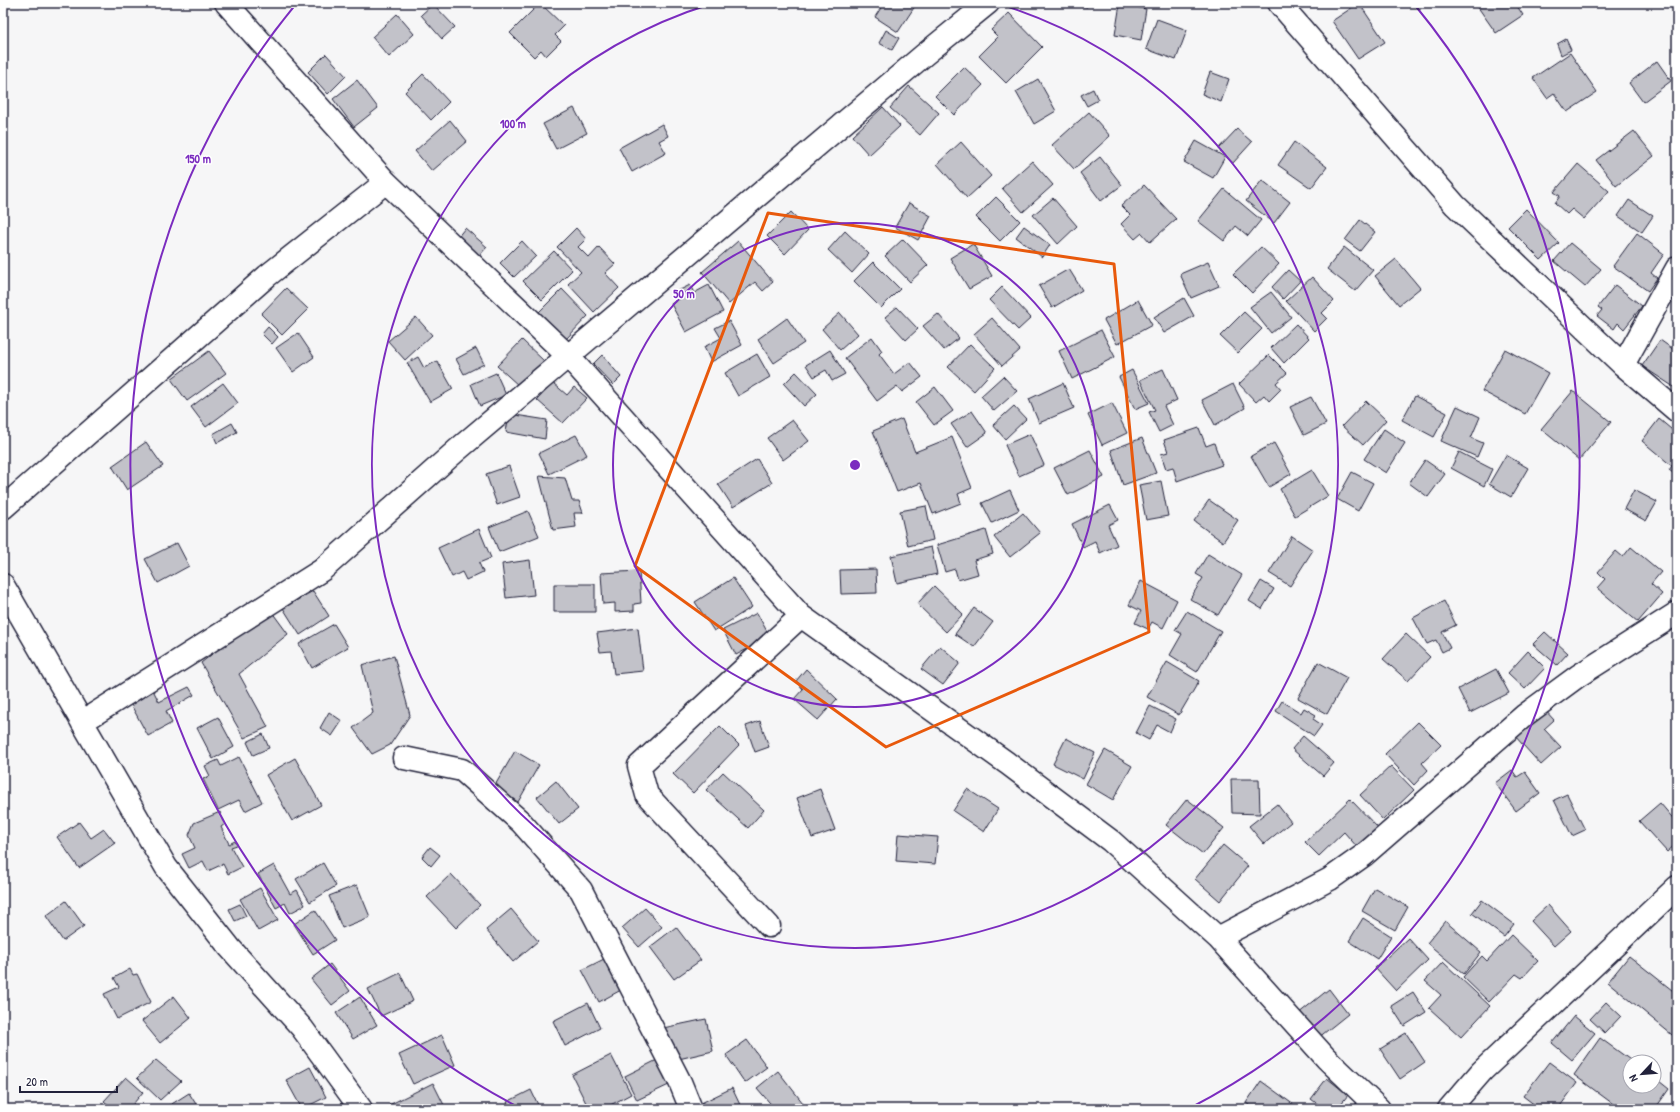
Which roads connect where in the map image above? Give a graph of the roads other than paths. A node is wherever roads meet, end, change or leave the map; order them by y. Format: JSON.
{"nodes":[{"id":1,"x":226,"y":3,"type":"edge"},
{"id":2,"x":988,"y":3,"type":"edge"},
{"id":3,"x":1279,"y":3,"type":"edge"},
{"id":4,"x":386,"y":182,"type":"junction"},
{"id":5,"x":1677,"y":268,"type":"edge"},
{"id":6,"x":568,"y":356,"type":"junction"},
{"id":7,"x":1623,"y":365,"type":"junction"},
{"id":8,"x":1677,"y":411,"type":"edge"},
{"id":9,"x":3,"y":508,"type":"edge"},
{"id":10,"x":3,"y":585,"type":"edge"},
{"id":11,"x":1677,"y":613,"type":"edge"},
{"id":12,"x":801,"y":616,"type":"junction"},
{"id":13,"x":82,"y":722,"type":"junction"},
{"id":14,"x":404,"y":758,"type":"dead end"},
{"id":15,"x":1677,"y":887,"type":"edge"},
{"id":16,"x":769,"y":926,"type":"dead end"},
{"id":17,"x":1218,"y":938,"type":"junction"},
{"id":18,"x":361,"y":1109,"type":"edge"},
{"id":19,"x":691,"y":1109,"type":"edge"},
{"id":20,"x":1379,"y":1109,"type":"edge"},
{"id":21,"x":1449,"y":1109,"type":"edge"}],
"edges":[{"from":1,"to":4,"type":"street"},
{"from":2,"to":6,"type":"street"},
{"from":3,"to":7,"type":"street"},
{"from":4,"to":6,"type":"street"},
{"from":4,"to":9,"type":"street"},
{"from":5,"to":7,"type":"street"},
{"from":6,"to":12,"type":"street"},
{"from":6,"to":13,"type":"street"},
{"from":7,"to":8,"type":"street"},
{"from":10,"to":13,"type":"street"},
{"from":11,"to":17,"type":"street"},
{"from":12,"to":16,"type":"street"},
{"from":12,"to":17,"type":"street"},
{"from":13,"to":18,"type":"street"},
{"from":14,"to":19,"type":"street"},
{"from":15,"to":21,"type":"street"},
{"from":17,"to":20,"type":"street"}]}
